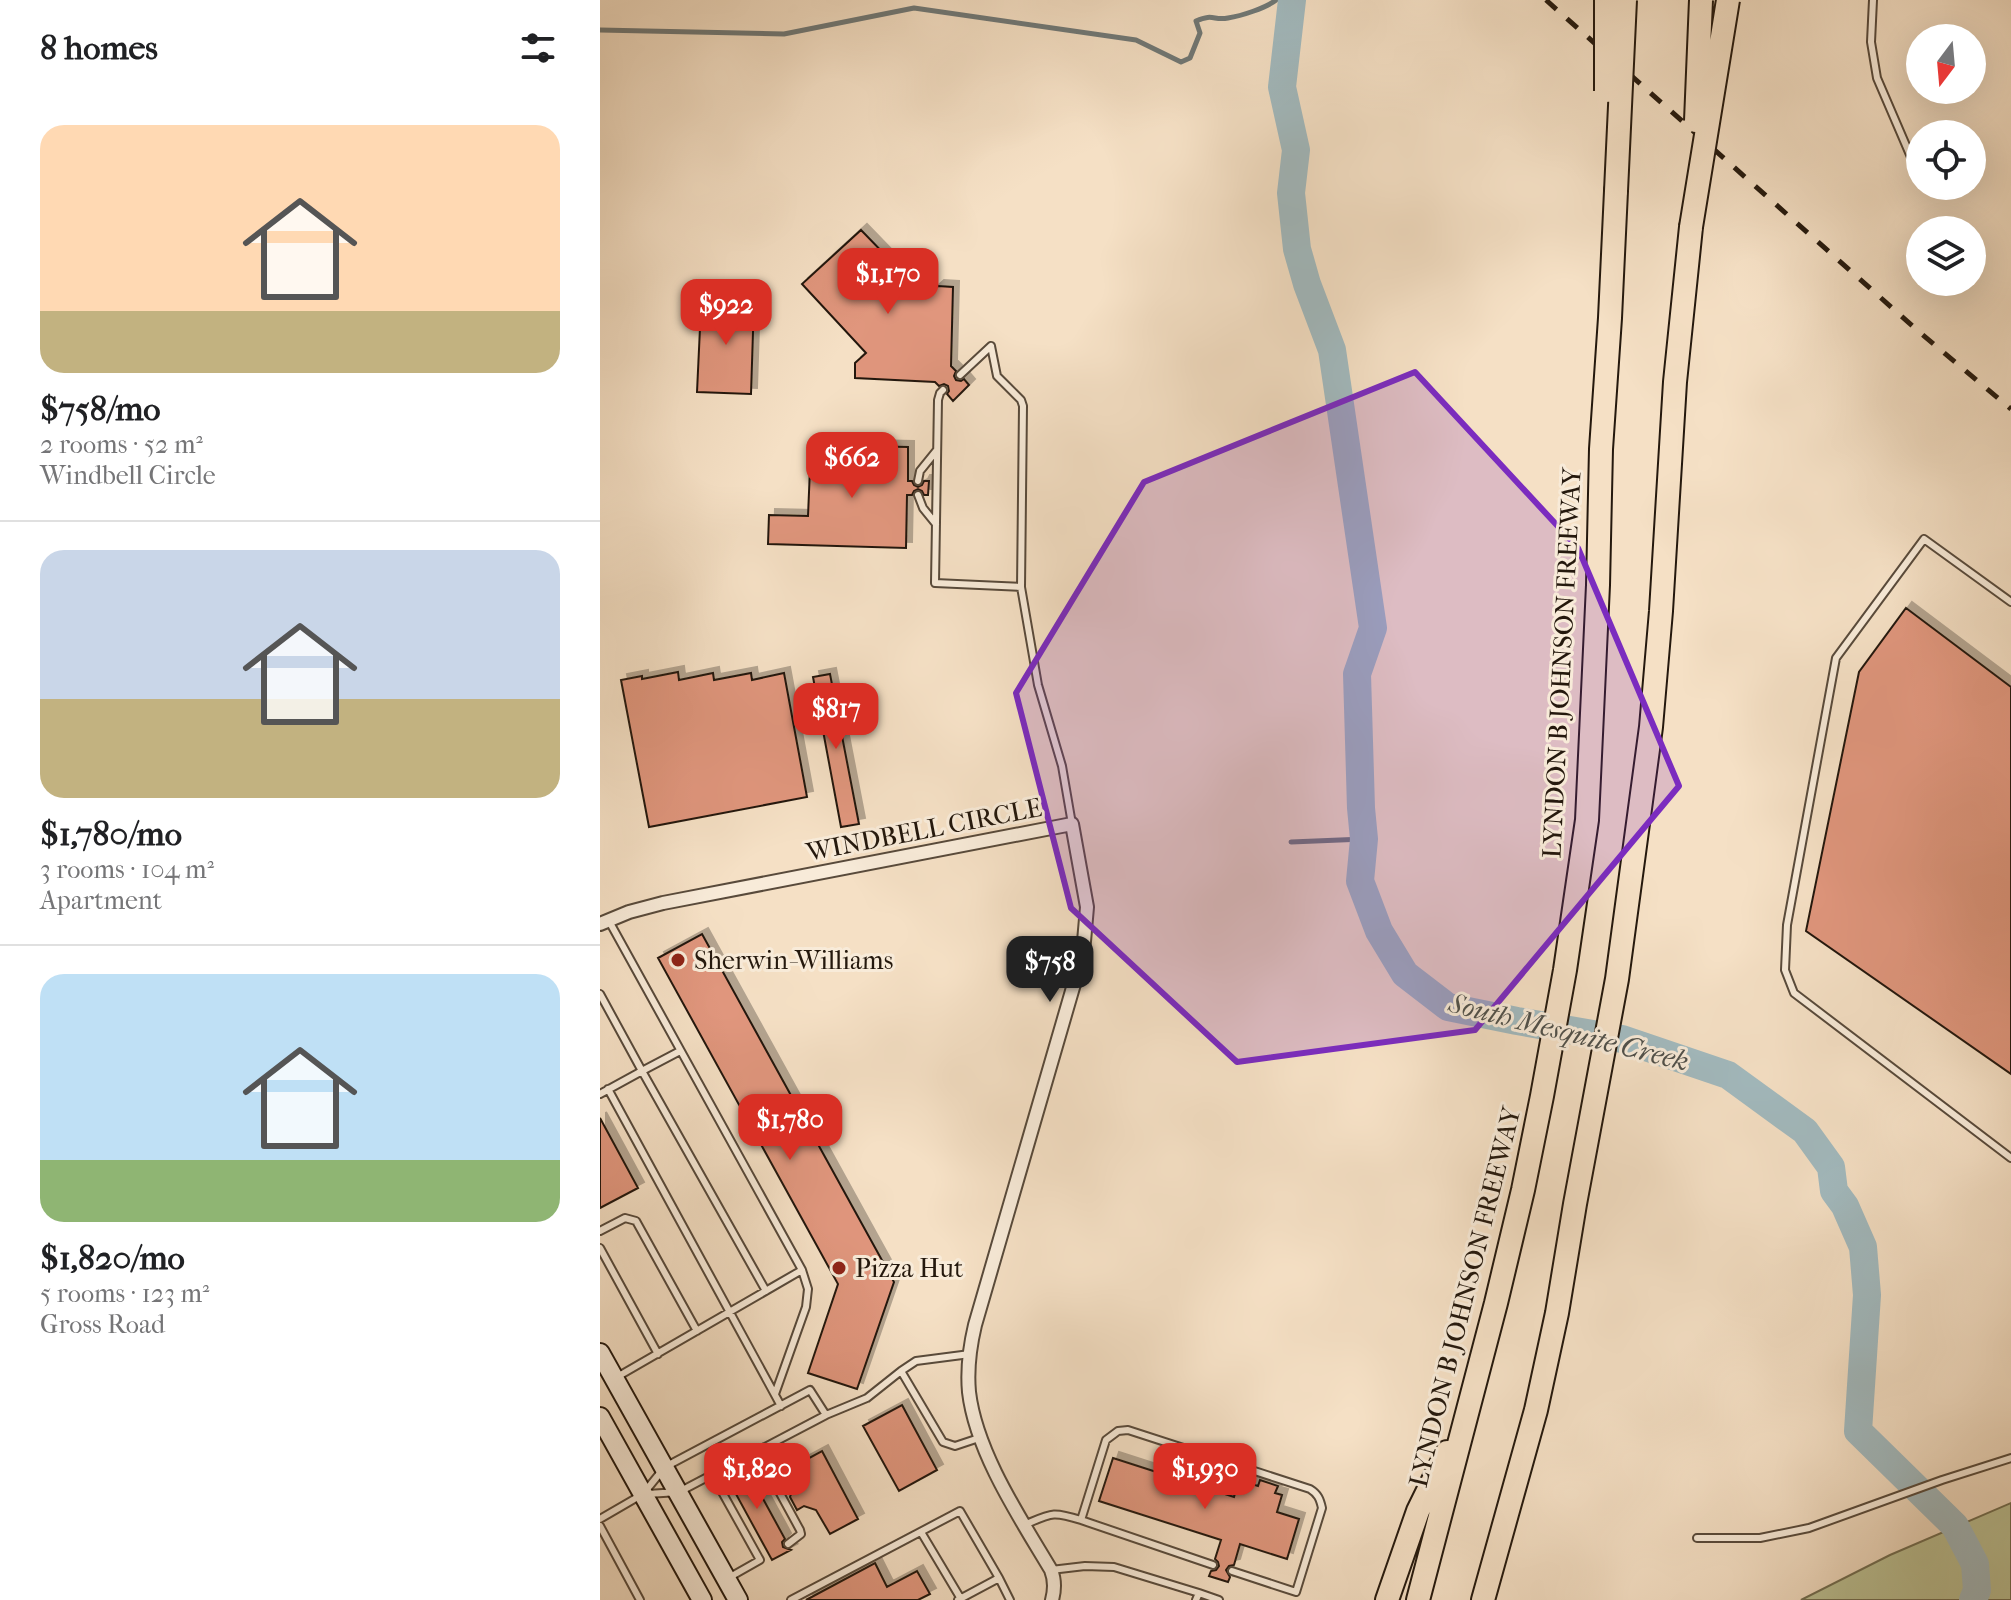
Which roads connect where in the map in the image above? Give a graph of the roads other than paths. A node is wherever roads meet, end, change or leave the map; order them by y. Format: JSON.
{"nodes":[{"id":1,"x":1606,"y":0,"type":"edge"},
{"id":2,"x":1625,"y":0,"type":"edge"},
{"id":3,"x":1701,"y":0,"type":"edge"},
{"id":4,"x":1728,"y":0,"type":"edge"},
{"id":5,"x":1873,"y":0,"type":"edge"},
{"id":6,"x":1906,"y":145,"type":"edge"},
{"id":7,"x":1610,"y":183,"type":"junction"},
{"id":8,"x":1691,"y":227,"type":"junction"},
{"id":9,"x":960,"y":375,"type":"dead end"},
{"id":10,"x":943,"y":390,"type":"dead end"},
{"id":11,"x":937,"y":450,"type":"junction"},
{"id":12,"x":918,"y":481,"type":"dead end"},
{"id":13,"x":918,"y":495,"type":"dead end"},
{"id":14,"x":936,"y":524,"type":"junction"},
{"id":15,"x":1021,"y":587,"type":"junction"},
{"id":16,"x":2011,"y":602,"type":"edge"},
{"id":17,"x":1072,"y":824,"type":"junction"},
{"id":18,"x":604,"y":922,"type":"edge"},
{"id":19,"x":600,"y":994,"type":"edge"},
{"id":20,"x":680,"y":1051,"type":"junction"},
{"id":21,"x":642,"y":1071,"type":"junction"},
{"id":22,"x":608,"y":1089,"type":"junction"},
{"id":23,"x":600,"y":1094,"type":"edge"},
{"id":24,"x":2011,"y":1158,"type":"edge"},
{"id":25,"x":600,"y":1231,"type":"edge"},
{"id":26,"x":600,"y":1248,"type":"edge"},
{"id":27,"x":802,"y":1270,"type":"junction"},
{"id":28,"x":766,"y":1291,"type":"junction"},
{"id":29,"x":730,"y":1312,"type":"junction"},
{"id":30,"x":697,"y":1331,"type":"junction"},
{"id":31,"x":600,"y":1354,"type":"edge"},
{"id":32,"x":658,"y":1354,"type":"junction"},
{"id":33,"x":970,"y":1354,"type":"junction"},
{"id":34,"x":901,"y":1371,"type":"junction"},
{"id":35,"x":614,"y":1379,"type":"junction"},
{"id":36,"x":775,"y":1394,"type":"junction"},
{"id":37,"x":781,"y":1406,"type":"junction"},
{"id":38,"x":1536,"y":1410,"type":"junction"},
{"id":39,"x":1467,"y":1412,"type":"junction"},
{"id":40,"x":826,"y":1415,"type":"junction"},
{"id":41,"x":600,"y":1417,"type":"edge"},
{"id":42,"x":981,"y":1438,"type":"junction"},
{"id":43,"x":757,"y":1451,"type":"junction"},
{"id":44,"x":2011,"y":1458,"type":"edge"},
{"id":45,"x":665,"y":1467,"type":"junction"},
{"id":46,"x":712,"y":1474,"type":"junction"},
{"id":47,"x":679,"y":1492,"type":"junction"},
{"id":48,"x":643,"y":1494,"type":"junction"},
{"id":49,"x":600,"y":1519,"type":"edge"},
{"id":50,"x":1081,"y":1520,"type":"junction"},
{"id":51,"x":1024,"y":1525,"type":"junction"},
{"id":52,"x":600,"y":1526,"type":"edge"},
{"id":53,"x":921,"y":1532,"type":"junction"},
{"id":54,"x":1697,"y":1538,"type":"dead end"},
{"id":55,"x":788,"y":1544,"type":"dead end"},
{"id":56,"x":769,"y":1555,"type":"dead end"},
{"id":57,"x":760,"y":1560,"type":"junction"},
{"id":58,"x":1213,"y":1565,"type":"dead end"},
{"id":59,"x":1051,"y":1570,"type":"junction"},
{"id":60,"x":1232,"y":1571,"type":"dead end"},
{"id":61,"x":999,"y":1578,"type":"junction"},
{"id":62,"x":727,"y":1579,"type":"junction"},
{"id":63,"x":1198,"y":1596,"type":"edge"},
{"id":64,"x":959,"y":1599,"type":"edge"},
{"id":65,"x":640,"y":1600,"type":"edge"},
{"id":66,"x":702,"y":1600,"type":"edge"},
{"id":67,"x":738,"y":1600,"type":"edge"},
{"id":68,"x":791,"y":1600,"type":"edge"},
{"id":69,"x":1010,"y":1600,"type":"edge"},
{"id":70,"x":1052,"y":1600,"type":"edge"},
{"id":71,"x":1219,"y":1600,"type":"edge"},
{"id":72,"x":1387,"y":1600,"type":"edge"},
{"id":73,"x":1418,"y":1600,"type":"edge"},
{"id":74,"x":1483,"y":1600,"type":"edge"},
{"id":75,"x":1497,"y":1600,"type":"edge"}],
"edges":[{"from":1,"to":7,"type":"highway","bridge":true},
{"from":2,"to":7,"type":"highway","bridge":true},
{"from":3,"to":8,"type":"highway","bridge":true},
{"from":4,"to":8,"type":"highway","bridge":true},
{"from":5,"to":6,"type":"lane"},
{"from":7,"to":39,"type":"highway","name":"LYNDON B JOHNSON FREEWAY"},
{"from":8,"to":38,"type":"highway"},
{"from":9,"to":15,"type":"lane"},
{"from":10,"to":11,"type":"lane"},
{"from":11,"to":12,"type":"lane"},
{"from":11,"to":14,"type":"lane"},
{"from":13,"to":14,"type":"lane"},
{"from":14,"to":15,"type":"lane"},
{"from":15,"to":17,"type":"lane"},
{"from":16,"to":24,"type":"lane"},
{"from":17,"to":18,"type":"street","name":"WINDBELL CIRCLE"},
{"from":17,"to":33,"type":"street","name":"WINDBELL CIRCLE"},
{"from":18,"to":20,"type":"lane"},
{"from":19,"to":21,"type":"lane"},
{"from":20,"to":21,"type":"lane"},
{"from":20,"to":27,"type":"lane"},
{"from":21,"to":22,"type":"lane"},
{"from":21,"to":28,"type":"lane"},
{"from":22,"to":23,"type":"lane"},
{"from":22,"to":29,"type":"lane"},
{"from":25,"to":30,"type":"lane"},
{"from":26,"to":32,"type":"lane"},
{"from":27,"to":28,"type":"lane"},
{"from":27,"to":36,"type":"lane"},
{"from":28,"to":29,"type":"lane"},
{"from":29,"to":30,"type":"lane"},
{"from":29,"to":36,"type":"lane"},
{"from":30,"to":32,"type":"lane"},
{"from":31,"to":35,"type":"main road"},
{"from":32,"to":35,"type":"lane"},
{"from":33,"to":34,"type":"lane"},
{"from":33,"to":42,"type":"street","name":"WINDBELL CIRCLE"},
{"from":34,"to":40,"type":"lane"},
{"from":34,"to":42,"type":"lane"},
{"from":35,"to":45,"type":"main road"},
{"from":36,"to":37,"type":"lane"},
{"from":37,"to":40,"type":"lane"},
{"from":37,"to":45,"type":"lane"},
{"from":38,"to":74,"type":"highway"},
{"from":38,"to":75,"type":"highway"},
{"from":39,"to":72,"type":"highway"},
{"from":39,"to":73,"type":"highway","name":"LYNDON B JOHNSON FREEWAY"},
{"from":40,"to":43,"type":"lane"},
{"from":41,"to":48,"type":"main road"},
{"from":42,"to":51,"type":"street","name":"WINDBELL CIRCLE"},
{"from":43,"to":46,"type":"lane"},
{"from":43,"to":55,"type":"lane"},
{"from":44,"to":54,"type":"lane"},
{"from":45,"to":47,"type":"main road"},
{"from":45,"to":48,"type":"lane"},
{"from":46,"to":47,"type":"lane"},
{"from":46,"to":57,"type":"lane"},
{"from":47,"to":48,"type":"lane"},
{"from":47,"to":62,"type":"main road"},
{"from":48,"to":49,"type":"lane"},
{"from":48,"to":66,"type":"main road"},
{"from":50,"to":51,"type":"lane"},
{"from":50,"to":58,"type":"lane"},
{"from":50,"to":60,"type":"lane"},
{"from":51,"to":59,"type":"street","name":"WINDBELL CIRCLE"},
{"from":52,"to":65,"type":"lane"},
{"from":53,"to":61,"type":"lane"},
{"from":53,"to":64,"type":"lane"},
{"from":53,"to":68,"type":"lane"},
{"from":56,"to":57,"type":"lane"},
{"from":57,"to":62,"type":"lane"},
{"from":59,"to":63,"type":"lane"},
{"from":59,"to":70,"type":"street","name":"WINDBELL CIRCLE"},
{"from":61,"to":64,"type":"lane"},
{"from":61,"to":69,"type":"lane"},
{"from":62,"to":67,"type":"main road"},
{"from":63,"to":71,"type":"lane"}]}
